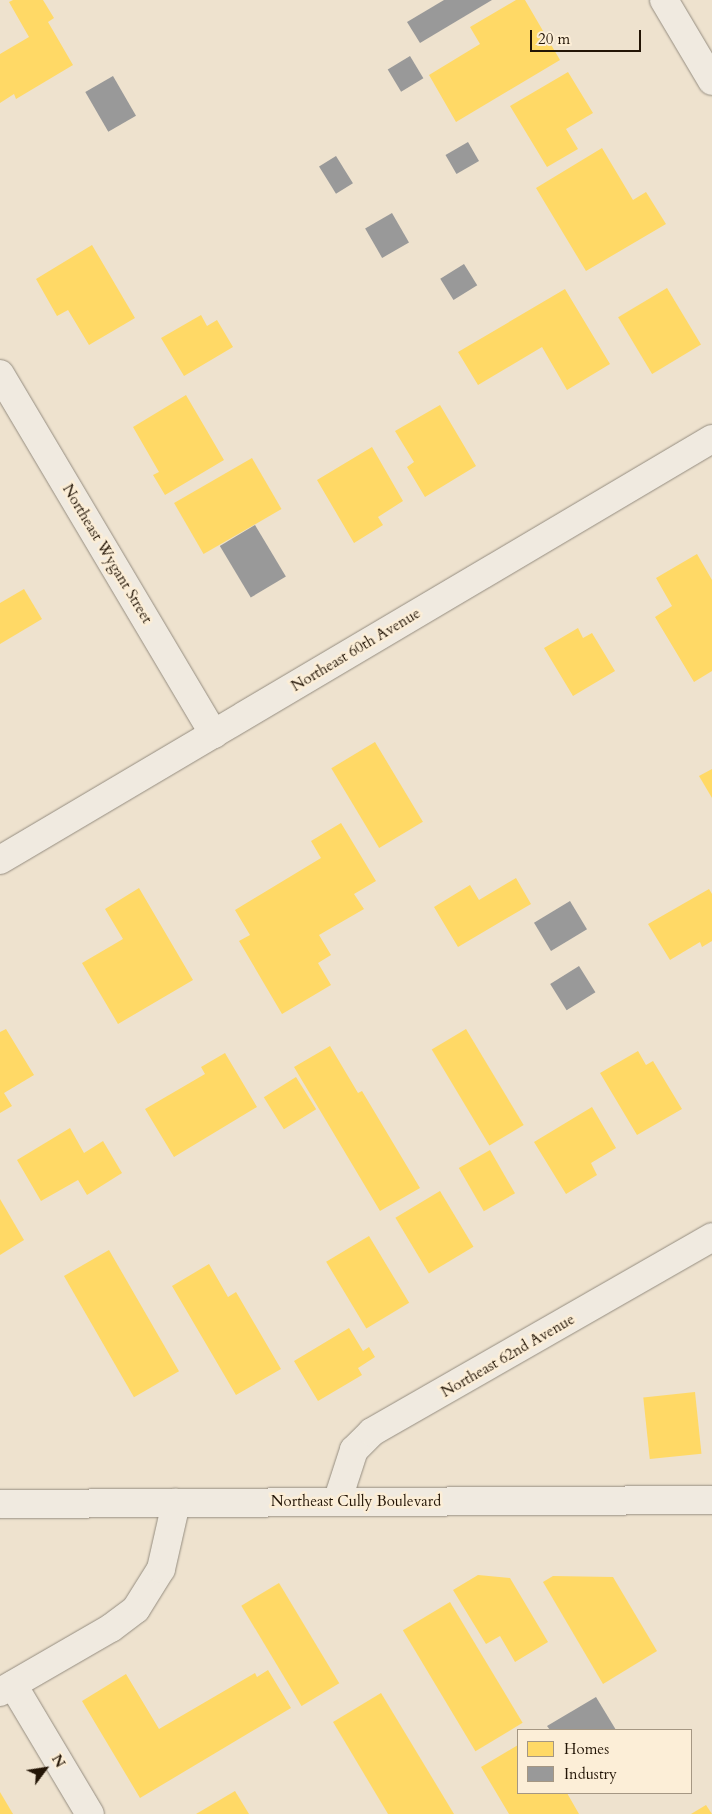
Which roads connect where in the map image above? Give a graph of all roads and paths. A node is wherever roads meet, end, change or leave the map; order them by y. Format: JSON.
{"nodes":[{"id":1,"x":664,"y":0,"type":"edge"},
{"id":2,"x":712,"y":81,"type":"edge"},
{"id":3,"x":0,"y":374,"type":"edge"},
{"id":4,"x":712,"y":439,"type":"edge"},
{"id":5,"x":214,"y":734,"type":"junction"},
{"id":6,"x":0,"y":860,"type":"edge"},
{"id":7,"x":712,"y":1238,"type":"edge"},
{"id":8,"x":712,"y":1500,"type":"edge"},
{"id":9,"x":337,"y":1502,"type":"junction"},
{"id":10,"x":176,"y":1503,"type":"junction"},
{"id":11,"x":0,"y":1504,"type":"edge"},
{"id":12,"x":6,"y":1689,"type":"edge"},
{"id":13,"x":90,"y":1814,"type":"edge"}],
"edges":[{"from":1,"to":2,"type":"street"},
{"from":3,"to":5,"type":"street","name":"Northeast Wygant Street"},
{"from":4,"to":5,"type":"street","name":"Northeast 60th Avenue"},
{"from":5,"to":6,"type":"street","name":"Northeast 60th Avenue"},
{"from":7,"to":9,"type":"street","name":"Northeast 62nd Avenue"},
{"from":8,"to":9,"type":"street","name":"Northeast Cully Boulevard"},
{"from":9,"to":10,"type":"street","name":"Northeast Cully Boulevard"},
{"from":10,"to":11,"type":"street","name":"Northeast Cully Boulevard"},
{"from":10,"to":12,"type":"street"},
{"from":12,"to":13,"type":"street"}]}
